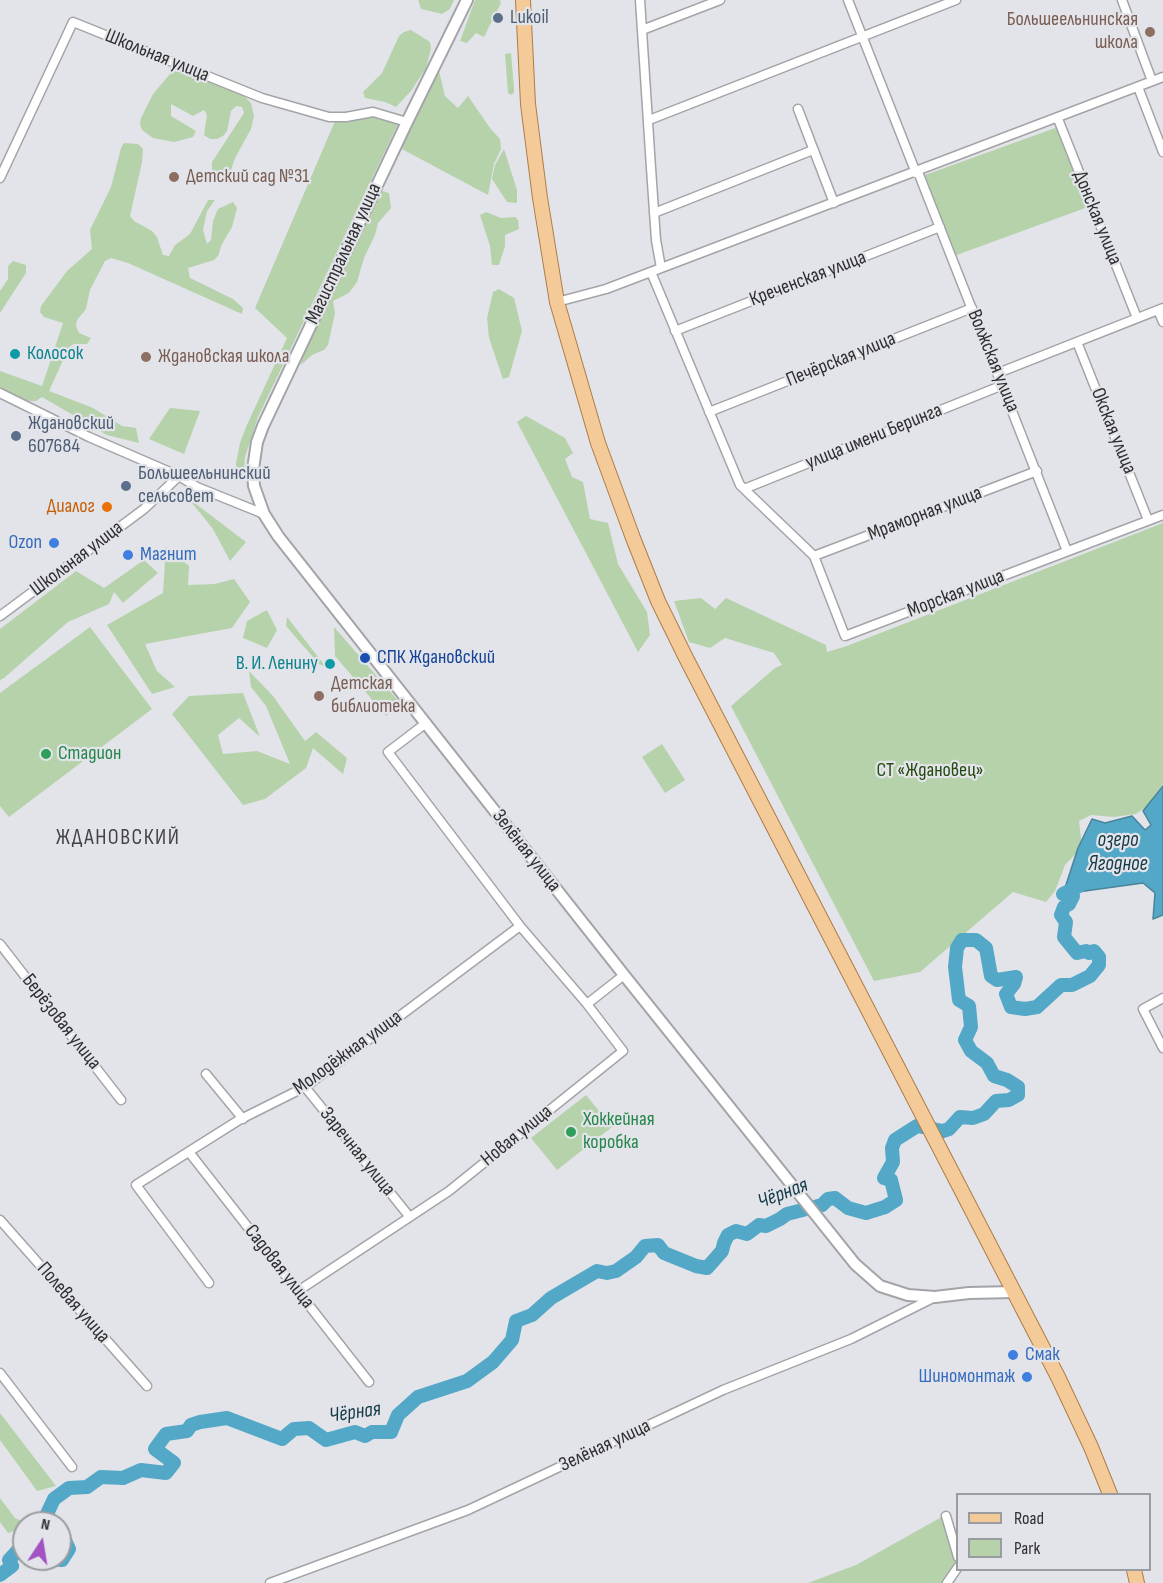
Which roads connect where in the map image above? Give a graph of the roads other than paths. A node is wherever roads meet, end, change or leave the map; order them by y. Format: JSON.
{"nodes":[{"id":1,"x":467,"y":0,"type":"edge"},
{"id":2,"x":523,"y":0,"type":"edge"},
{"id":3,"x":640,"y":0,"type":"edge"},
{"id":4,"x":720,"y":0,"type":"edge"},
{"id":5,"x":848,"y":0,"type":"edge"},
{"id":6,"x":956,"y":0,"type":"edge"},
{"id":7,"x":1122,"y":0,"type":"edge"},
{"id":8,"x":642,"y":30,"type":"junction"},
{"id":9,"x":863,"y":37,"type":"junction"},
{"id":10,"x":1163,"y":77,"type":"edge"},
{"id":11,"x":1152,"y":81,"type":"junction"},
{"id":12,"x":1138,"y":87,"type":"junction"},
{"id":13,"x":798,"y":109,"type":"dead end"},
{"id":14,"x":1058,"y":119,"type":"junction"},
{"id":15,"x":649,"y":120,"type":"junction"},
{"id":16,"x":407,"y":122,"type":"junction"},
{"id":17,"x":813,"y":150,"type":"junction"},
{"id":18,"x":1163,"y":152,"type":"edge"},
{"id":19,"x":917,"y":172,"type":"junction"},
{"id":20,"x":0,"y":178,"type":"edge"},
{"id":21,"x":834,"y":203,"type":"junction"},
{"id":22,"x":654,"y":213,"type":"junction"},
{"id":23,"x":940,"y":227,"type":"junction"},
{"id":24,"x":661,"y":268,"type":"junction"},
{"id":25,"x":651,"y":272,"type":"junction"},
{"id":26,"x":557,"y":302,"type":"junction"},
{"id":27,"x":972,"y":308,"type":"junction"},
{"id":28,"x":1161,"y":309,"type":"edge"},
{"id":29,"x":1137,"y":318,"type":"junction"},
{"id":30,"x":1163,"y":322,"type":"edge"},
{"id":31,"x":675,"y":331,"type":"junction"},
{"id":32,"x":1077,"y":342,"type":"junction"},
{"id":33,"x":998,"y":374,"type":"junction"},
{"id":34,"x":1003,"y":386,"type":"junction"},
{"id":35,"x":0,"y":393,"type":"edge"},
{"id":36,"x":709,"y":412,"type":"junction"},
{"id":37,"x":1036,"y":471,"type":"junction"},
{"id":38,"x":179,"y":476,"type":"junction"},
{"id":39,"x":744,"y":489,"type":"junction"},
{"id":40,"x":264,"y":514,"type":"junction"},
{"id":41,"x":1163,"y":515,"type":"edge"},
{"id":42,"x":1148,"y":520,"type":"junction"},
{"id":43,"x":1067,"y":551,"type":"junction"},
{"id":44,"x":814,"y":556,"type":"junction"},
{"id":45,"x":0,"y":616,"type":"edge"},
{"id":46,"x":426,"y":723,"type":"junction"},
{"id":47,"x":520,"y":926,"type":"junction"},
{"id":48,"x":0,"y":944,"type":"edge"},
{"id":49,"x":624,"y":975,"type":"junction"},
{"id":50,"x":1163,"y":998,"type":"edge"},
{"id":51,"x":587,"y":1004,"type":"junction"},
{"id":52,"x":1163,"y":1048,"type":"edge"},
{"id":53,"x":206,"y":1074,"type":"dead end"},
{"id":54,"x":305,"y":1087,"type":"junction"},
{"id":55,"x":121,"y":1100,"type":"dead end"},
{"id":56,"x":243,"y":1119,"type":"junction"},
{"id":57,"x":189,"y":1152,"type":"junction"},
{"id":58,"x":409,"y":1216,"type":"junction"},
{"id":59,"x":0,"y":1220,"type":"edge"},
{"id":60,"x":209,"y":1283,"type":"dead end"},
{"id":61,"x":298,"y":1291,"type":"junction"},
{"id":62,"x":1014,"y":1292,"type":"junction"},
{"id":63,"x":935,"y":1297,"type":"junction"},
{"id":64,"x":0,"y":1373,"type":"edge"},
{"id":65,"x":369,"y":1382,"type":"dead end"},
{"id":66,"x":147,"y":1386,"type":"dead end"},
{"id":67,"x":72,"y":1467,"type":"dead end"},
{"id":68,"x":1110,"y":1493,"type":"edge"},
{"id":69,"x":946,"y":1516,"type":"dead end"},
{"id":70,"x":956,"y":1553,"type":"edge"},
{"id":71,"x":956,"y":1569,"type":"edge"},
{"id":72,"x":270,"y":1583,"type":"edge"},
{"id":73,"x":947,"y":1583,"type":"edge"}],
"edges":[{"from":1,"to":16,"type":"street","name":"Магистральная улица"},
{"from":2,"to":26,"type":"main road"},
{"from":3,"to":8,"type":"street"},
{"from":4,"to":8,"type":"street"},
{"from":5,"to":9,"type":"street","name":"Волжская улица"},
{"from":6,"to":9,"type":"street"},
{"from":7,"to":11,"type":"street"},
{"from":8,"to":15,"type":"street"},
{"from":9,"to":15,"type":"street"},
{"from":9,"to":19,"type":"street","name":"Волжская улица"},
{"from":10,"to":11,"type":"street"},
{"from":11,"to":12,"type":"street"},
{"from":12,"to":14,"type":"street"},
{"from":12,"to":18,"type":"street"},
{"from":13,"to":17,"type":"street"},
{"from":14,"to":19,"type":"street"},
{"from":14,"to":29,"type":"street","name":"Донская улица"},
{"from":15,"to":22,"type":"street"},
{"from":16,"to":20,"type":"street","name":"Школьная улица"},
{"from":16,"to":40,"type":"street","name":"Магистральная улица"},
{"from":17,"to":21,"type":"street"},
{"from":17,"to":22,"type":"street"},
{"from":19,"to":21,"type":"street"},
{"from":19,"to":23,"type":"street","name":"Волжская улица"},
{"from":21,"to":24,"type":"street"},
{"from":22,"to":24,"type":"street"},
{"from":23,"to":27,"type":"street","name":"Волжская улица"},
{"from":23,"to":31,"type":"street","name":"Креченская улица"},
{"from":24,"to":25,"type":"street"},
{"from":25,"to":26,"type":"street"},
{"from":25,"to":31,"type":"street"},
{"from":26,"to":62,"type":"main road"},
{"from":27,"to":33,"type":"street","name":"Волжская улица"},
{"from":27,"to":36,"type":"street","name":"Печёрская улица"},
{"from":28,"to":29,"type":"street"},
{"from":28,"to":30,"type":"street"},
{"from":29,"to":32,"type":"street"},
{"from":31,"to":36,"type":"street"},
{"from":32,"to":33,"type":"street"},
{"from":32,"to":42,"type":"street","name":"Окская улица"},
{"from":33,"to":34,"type":"street","name":"Волжская улица"},
{"from":34,"to":37,"type":"street","name":"Волжская улица"},
{"from":34,"to":39,"type":"street","name":"улица имени Беринга"},
{"from":35,"to":38,"type":"street"},
{"from":36,"to":39,"type":"street"},
{"from":37,"to":43,"type":"street","name":"Волжская улица"},
{"from":37,"to":44,"type":"street","name":"Мраморная улица"},
{"from":38,"to":40,"type":"street"},
{"from":38,"to":45,"type":"street","name":"Школьная улица"},
{"from":39,"to":44,"type":"street"},
{"from":40,"to":46,"type":"street","name":"Зелёная улица"},
{"from":41,"to":42,"type":"street","name":"Морская улица"},
{"from":42,"to":43,"type":"street","name":"Морская улица"},
{"from":43,"to":44,"type":"street","name":"Морская улица"},
{"from":46,"to":47,"type":"street"},
{"from":46,"to":49,"type":"street","name":"Зелёная улица"},
{"from":47,"to":51,"type":"street"},
{"from":47,"to":54,"type":"street","name":"Молодёжная улица"},
{"from":48,"to":55,"type":"street","name":"Берёзовая улица"},
{"from":49,"to":51,"type":"street"},
{"from":49,"to":63,"type":"street","name":"Зелёная улица"},
{"from":50,"to":52,"type":"street"},
{"from":51,"to":58,"type":"street","name":"Новая улица"},
{"from":53,"to":56,"type":"street"},
{"from":54,"to":56,"type":"street","name":"Молодёжная улица"},
{"from":54,"to":58,"type":"street","name":"Заречная улица"},
{"from":56,"to":57,"type":"street","name":"Молодёжная улица"},
{"from":57,"to":60,"type":"street","name":"Молодёжная улица"},
{"from":57,"to":61,"type":"street","name":"Садовая улица"},
{"from":58,"to":61,"type":"street","name":"Новая улица"},
{"from":59,"to":66,"type":"street","name":"Полевая улица"},
{"from":61,"to":65,"type":"street","name":"Садовая улица"},
{"from":62,"to":63,"type":"street","name":"Зелёная улица"},
{"from":62,"to":68,"type":"main road"},
{"from":63,"to":72,"type":"street","name":"Зелёная улица"},
{"from":64,"to":67,"type":"street"},
{"from":69,"to":70,"type":"street"},
{"from":71,"to":73,"type":"street"}]}
